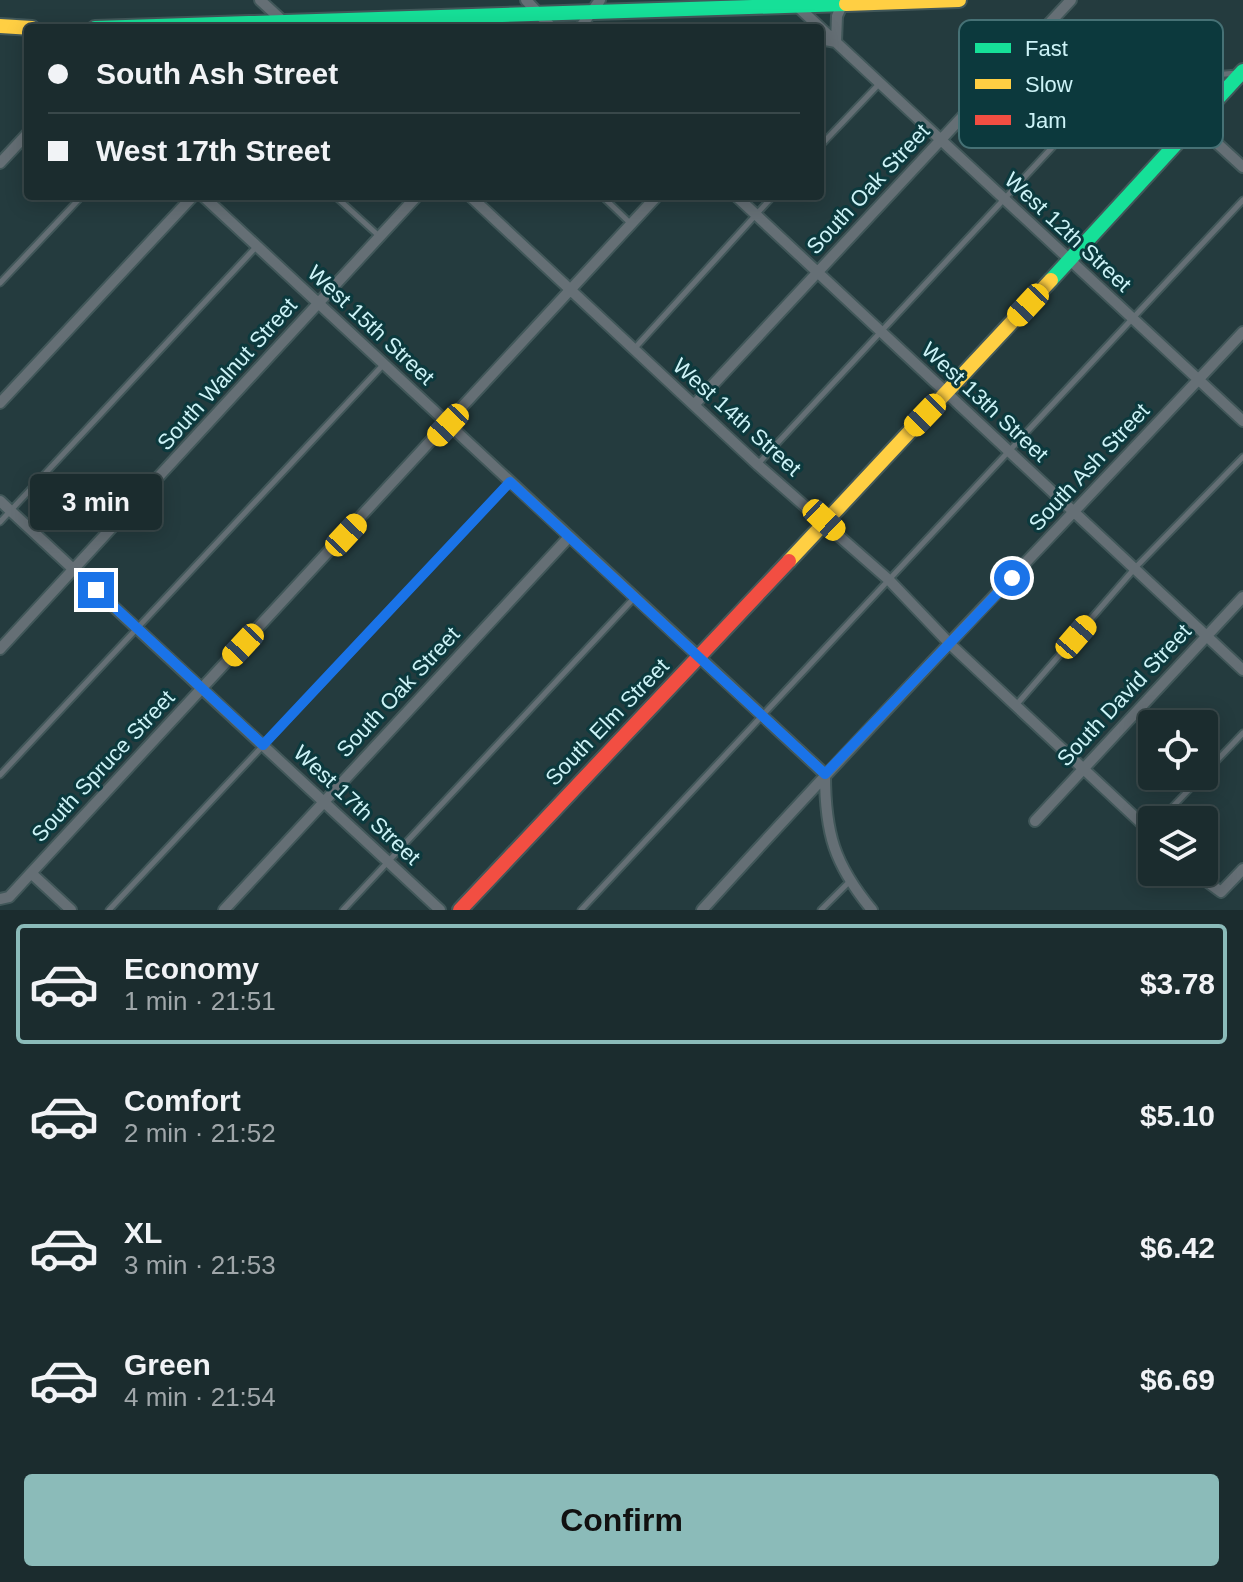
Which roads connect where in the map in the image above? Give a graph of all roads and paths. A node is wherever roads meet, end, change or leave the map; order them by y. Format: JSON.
{"nodes":[{"id":1,"x":260,"y":0,"type":"edge"},
{"id":2,"x":526,"y":0,"type":"edge"},
{"id":3,"x":600,"y":0,"type":"edge"},
{"id":4,"x":959,"y":0,"type":"edge"},
{"id":5,"x":1071,"y":0,"type":"edge"},
{"id":6,"x":844,"y":2,"type":"edge"},
{"id":7,"x":753,"y":4,"type":"edge"},
{"id":8,"x":802,"y":4,"type":"edge"},
{"id":9,"x":589,"y":12,"type":"junction"},
{"id":10,"x":541,"y":15,"type":"junction"},
{"id":11,"x":1052,"y":20,"type":"edge"},
{"id":12,"x":440,"y":23,"type":"edge"},
{"id":13,"x":286,"y":24,"type":"edge"},
{"id":14,"x":364,"y":24,"type":"edge"},
{"id":15,"x":549,"y":24,"type":"edge"},
{"id":16,"x":582,"y":24,"type":"edge"},
{"id":17,"x":807,"y":24,"type":"edge"},
{"id":18,"x":820,"y":24,"type":"edge"},
{"id":19,"x":2,"y":28,"type":"edge"},
{"id":20,"x":24,"y":28,"type":"edge"},
{"id":21,"x":824,"y":29,"type":"edge"},
{"id":22,"x":824,"y":40,"type":"edge"},
{"id":23,"x":836,"y":42,"type":"junction"},
{"id":24,"x":1243,"y":72,"type":"edge"},
{"id":25,"x":1223,"y":74,"type":"edge"},
{"id":26,"x":880,"y":84,"type":"junction"},
{"id":27,"x":1223,"y":93,"type":"edge"},
{"id":28,"x":959,"y":120,"type":"edge"},
{"id":29,"x":24,"y":137,"type":"edge"},
{"id":30,"x":941,"y":140,"type":"junction"},
{"id":31,"x":824,"y":142,"type":"edge"},
{"id":32,"x":1052,"y":148,"type":"edge"},
{"id":33,"x":1172,"y":148,"type":"edge"},
{"id":34,"x":1222,"y":148,"type":"edge"},
{"id":35,"x":0,"y":163,"type":"edge"},
{"id":36,"x":1243,"y":167,"type":"edge"},
{"id":37,"x":78,"y":200,"type":"edge"},
{"id":38,"x":189,"y":200,"type":"edge"},
{"id":39,"x":207,"y":200,"type":"edge"},
{"id":40,"x":339,"y":200,"type":"edge"},
{"id":41,"x":413,"y":200,"type":"edge"},
{"id":42,"x":474,"y":200,"type":"edge"},
{"id":43,"x":606,"y":200,"type":"edge"},
{"id":44,"x":653,"y":200,"type":"edge"},
{"id":45,"x":740,"y":200,"type":"edge"},
{"id":46,"x":769,"y":200,"type":"edge"},
{"id":47,"x":1004,"y":200,"type":"junction"},
{"id":48,"x":1243,"y":200,"type":"edge"},
{"id":49,"x":755,"y":214,"type":"junction"},
{"id":50,"x":631,"y":223,"type":"junction"},
{"id":51,"x":380,"y":237,"type":"junction"},
{"id":52,"x":257,"y":247,"type":"junction"},
{"id":53,"x":1069,"y":260,"type":"junction"},
{"id":54,"x":817,"y":273,"type":"junction"},
{"id":55,"x":0,"y":283,"type":"edge"},
{"id":56,"x":571,"y":291,"type":"junction"},
{"id":57,"x":318,"y":303,"type":"junction"},
{"id":58,"x":1133,"y":319,"type":"junction"},
{"id":59,"x":880,"y":332,"type":"junction"},
{"id":60,"x":1243,"y":332,"type":"edge"},
{"id":61,"x":634,"y":349,"type":"junction"},
{"id":62,"x":383,"y":365,"type":"junction"},
{"id":63,"x":1199,"y":380,"type":"junction"},
{"id":64,"x":946,"y":394,"type":"junction"},
{"id":65,"x":0,"y":403,"type":"edge"},
{"id":66,"x":694,"y":405,"type":"junction"},
{"id":67,"x":1243,"y":421,"type":"edge"},
{"id":68,"x":448,"y":425,"type":"junction"},
{"id":69,"x":1008,"y":450,"type":"junction"},
{"id":70,"x":1243,"y":457,"type":"edge"},
{"id":71,"x":758,"y":465,"type":"junction"},
{"id":72,"x":510,"y":482,"type":"junction"},
{"id":73,"x":0,"y":501,"type":"edge"},
{"id":74,"x":11,"y":511,"type":"junction"},
{"id":75,"x":1072,"y":511,"type":"junction"},
{"id":76,"x":824,"y":520,"type":"junction"},
{"id":77,"x":0,"y":522,"type":"edge"},
{"id":78,"x":569,"y":537,"type":"junction"},
{"id":79,"x":1135,"y":568,"type":"junction"},
{"id":80,"x":74,"y":570,"type":"junction"},
{"id":81,"x":889,"y":580,"type":"junction"},
{"id":82,"x":634,"y":597,"type":"junction"},
{"id":83,"x":1243,"y":597,"type":"edge"},
{"id":84,"x":138,"y":629,"type":"junction"},
{"id":85,"x":1207,"y":635,"type":"junction"},
{"id":86,"x":951,"y":645,"type":"junction"},
{"id":87,"x":0,"y":649,"type":"edge"},
{"id":88,"x":699,"y":658,"type":"junction"},
{"id":89,"x":1243,"y":670,"type":"edge"},
{"id":90,"x":202,"y":689,"type":"junction"},
{"id":91,"x":1016,"y":706,"type":"junction"},
{"id":92,"x":764,"y":714,"type":"junction"},
{"id":93,"x":1243,"y":733,"type":"edge"},
{"id":94,"x":263,"y":745,"type":"junction"},
{"id":95,"x":1218,"y":759,"type":"edge"},
{"id":96,"x":1084,"y":769,"type":"junction"},
{"id":97,"x":825,"y":774,"type":"junction"},
{"id":98,"x":0,"y":775,"type":"edge"},
{"id":99,"x":1189,"y":790,"type":"edge"},
{"id":100,"x":323,"y":802,"type":"junction"},
{"id":101,"x":1173,"y":806,"type":"edge"},
{"id":102,"x":1138,"y":819,"type":"edge"},
{"id":103,"x":1035,"y":821,"type":"dead end"},
{"id":104,"x":388,"y":861,"type":"junction"},
{"id":105,"x":1243,"y":869,"type":"edge"},
{"id":106,"x":31,"y":873,"type":"junction"},
{"id":107,"x":849,"y":882,"type":"junction"},
{"id":108,"x":1213,"y":886,"type":"edge"},
{"id":109,"x":0,"y":899,"type":"edge"},
{"id":110,"x":71,"y":910,"type":"edge"},
{"id":111,"x":109,"y":910,"type":"edge"},
{"id":112,"x":224,"y":910,"type":"edge"},
{"id":113,"x":343,"y":910,"type":"edge"},
{"id":114,"x":440,"y":910,"type":"edge"},
{"id":115,"x":460,"y":910,"type":"edge"},
{"id":116,"x":581,"y":910,"type":"edge"},
{"id":117,"x":702,"y":910,"type":"edge"},
{"id":118,"x":821,"y":910,"type":"edge"},
{"id":119,"x":872,"y":910,"type":"edge"}],
"edges":[{"from":1,"to":13,"type":"street"},
{"from":2,"to":10,"type":"street"},
{"from":3,"to":9,"type":"street"},
{"from":4,"to":6,"type":"street"},
{"from":5,"to":11,"type":"street","name":"South Oak Street"},
{"from":6,"to":8,"type":"street"},
{"from":6,"to":23,"type":"street"},
{"from":7,"to":8,"type":"street"},
{"from":7,"to":9,"type":"street"},
{"from":8,"to":17,"type":"street"},
{"from":8,"to":18,"type":"street","name":"West 12th Street"},
{"from":9,"to":10,"type":"street"},
{"from":9,"to":16,"type":"street"},
{"from":10,"to":12,"type":"street"},
{"from":10,"to":15,"type":"street"},
{"from":12,"to":14,"type":"street"},
{"from":19,"to":20,"type":"street"},
{"from":21,"to":23,"type":"street","name":"West 12th Street"},
{"from":22,"to":23,"type":"street"},
{"from":23,"to":26,"type":"street","name":"West 12th Street"},
{"from":24,"to":25,"type":"lane"},
{"from":24,"to":27,"type":"street","name":"South Elm Street"},
{"from":26,"to":30,"type":"street","name":"West 12th Street"},
{"from":26,"to":31,"type":"lane"},
{"from":28,"to":30,"type":"street","name":"South Oak Street"},
{"from":29,"to":35,"type":"street"},
{"from":30,"to":47,"type":"street","name":"West 12th Street"},
{"from":30,"to":54,"type":"street","name":"South Oak Street"},
{"from":32,"to":47,"type":"lane"},
{"from":33,"to":53,"type":"street","name":"South Elm Street"},
{"from":34,"to":36,"type":"street"},
{"from":37,"to":55,"type":"lane"},
{"from":38,"to":65,"type":"street"},
{"from":39,"to":52,"type":"street","name":"West 15th Street"},
{"from":40,"to":51,"type":"lane"},
{"from":41,"to":51,"type":"street","name":"South Walnut Street"},
{"from":42,"to":56,"type":"street","name":"West 14th Street"},
{"from":43,"to":50,"type":"lane"},
{"from":44,"to":50,"type":"street","name":"South Spruce Street"},
{"from":45,"to":49,"type":"street","name":"West 13th Street"},
{"from":46,"to":49,"type":"lane"},
{"from":47,"to":53,"type":"street","name":"West 12th Street"},
{"from":47,"to":59,"type":"lane"},
{"from":48,"to":58,"type":"lane"},
{"from":49,"to":54,"type":"street","name":"West 13th Street"},
{"from":49,"to":61,"type":"lane"},
{"from":50,"to":56,"type":"street","name":"South Spruce Street"},
{"from":51,"to":57,"type":"street","name":"South Walnut Street"},
{"from":52,"to":57,"type":"street","name":"West 15th Street"},
{"from":52,"to":74,"type":"lane"},
{"from":53,"to":58,"type":"street","name":"West 12th Street"},
{"from":53,"to":64,"type":"street","name":"South Elm Street"},
{"from":54,"to":59,"type":"street","name":"West 13th Street"},
{"from":54,"to":66,"type":"street","name":"South Oak Street"},
{"from":56,"to":61,"type":"street","name":"West 14th Street"},
{"from":56,"to":68,"type":"street","name":"South Spruce Street"},
{"from":57,"to":62,"type":"street","name":"West 15th Street"},
{"from":57,"to":80,"type":"street","name":"South Walnut Street"},
{"from":58,"to":63,"type":"street","name":"West 12th Street"},
{"from":58,"to":69,"type":"lane"},
{"from":59,"to":64,"type":"street","name":"West 13th Street"},
{"from":59,"to":71,"type":"lane"},
{"from":60,"to":63,"type":"street","name":"South Ash Street"},
{"from":61,"to":66,"type":"street","name":"West 14th Street"},
{"from":62,"to":68,"type":"street","name":"West 15th Street"},
{"from":62,"to":84,"type":"lane"},
{"from":63,"to":67,"type":"street","name":"West 12th Street"},
{"from":63,"to":75,"type":"street","name":"South Ash Street"},
{"from":64,"to":69,"type":"street","name":"West 13th Street"},
{"from":64,"to":76,"type":"street","name":"South Elm Street"},
{"from":66,"to":71,"type":"street","name":"West 14th Street"},
{"from":68,"to":72,"type":"street","name":"West 15th Street"},
{"from":68,"to":90,"type":"street","name":"South Spruce Street"},
{"from":69,"to":75,"type":"street","name":"West 13th Street"},
{"from":69,"to":81,"type":"lane"},
{"from":70,"to":79,"type":"lane"},
{"from":71,"to":76,"type":"street","name":"West 14th Street"},
{"from":72,"to":78,"type":"street","name":"West 15th Street"},
{"from":72,"to":94,"type":"lane"},
{"from":73,"to":74,"type":"street","name":"West 17th Street"},
{"from":74,"to":77,"type":"lane"},
{"from":74,"to":80,"type":"street","name":"West 17th Street"},
{"from":75,"to":79,"type":"street","name":"West 13th Street"},
{"from":75,"to":86,"type":"street","name":"South Ash Street"},
{"from":76,"to":81,"type":"street","name":"West 14th Street"},
{"from":76,"to":88,"type":"street","name":"South Elm Street"},
{"from":78,"to":82,"type":"street","name":"West 15th Street"},
{"from":78,"to":100,"type":"street","name":"South Oak Street"},
{"from":79,"to":85,"type":"street","name":"West 13th Street"},
{"from":79,"to":91,"type":"lane"},
{"from":80,"to":84,"type":"street","name":"West 17th Street"},
{"from":80,"to":87,"type":"street","name":"South Walnut Street"},
{"from":81,"to":86,"type":"street","name":"West 14th Street"},
{"from":81,"to":92,"type":"lane"},
{"from":82,"to":88,"type":"street","name":"West 15th Street"},
{"from":82,"to":104,"type":"lane"},
{"from":83,"to":85,"type":"street","name":"South David Street"},
{"from":84,"to":90,"type":"street","name":"West 17th Street"},
{"from":84,"to":98,"type":"lane"},
{"from":85,"to":89,"type":"street","name":"West 13th Street"},
{"from":85,"to":96,"type":"street","name":"South David Street"},
{"from":86,"to":91,"type":"street","name":"West 14th Street"},
{"from":86,"to":97,"type":"street","name":"South Ash Street"},
{"from":88,"to":92,"type":"street","name":"West 15th Street"},
{"from":88,"to":115,"type":"street","name":"South Elm Street"},
{"from":90,"to":94,"type":"street","name":"West 17th Street"},
{"from":90,"to":106,"type":"street","name":"South Spruce Street"},
{"from":91,"to":96,"type":"street","name":"West 14th Street"},
{"from":92,"to":97,"type":"street","name":"West 15th Street"},
{"from":92,"to":116,"type":"lane"},
{"from":93,"to":95,"type":"lane"},
{"from":94,"to":100,"type":"street","name":"West 17th Street"},
{"from":94,"to":111,"type":"lane"},
{"from":96,"to":102,"type":"street","name":"West 14th Street"},
{"from":96,"to":103,"type":"street","name":"South David Street"},
{"from":97,"to":107,"type":"street"},
{"from":97,"to":117,"type":"street","name":"South Ash Street"},
{"from":99,"to":101,"type":"lane"},
{"from":100,"to":104,"type":"street","name":"West 17th Street"},
{"from":100,"to":112,"type":"street","name":"South Oak Street"},
{"from":104,"to":113,"type":"lane"},
{"from":104,"to":114,"type":"street","name":"West 17th Street"},
{"from":105,"to":108,"type":"street"},
{"from":106,"to":109,"type":"street","name":"South Spruce Street"},
{"from":106,"to":110,"type":"street"},
{"from":107,"to":118,"type":"lane"},
{"from":107,"to":119,"type":"street"}]}
